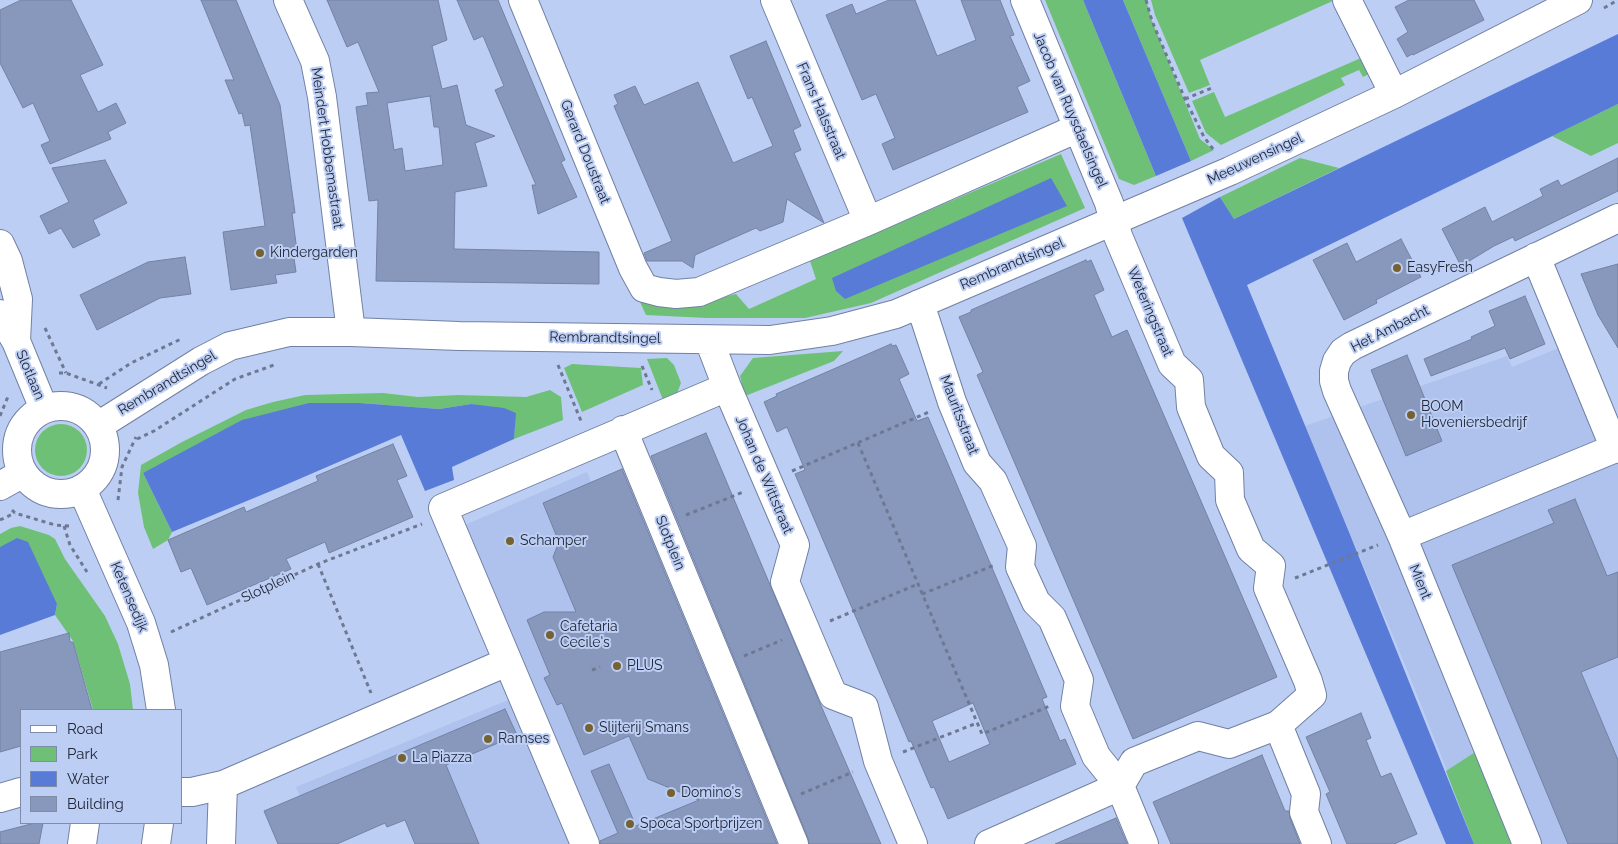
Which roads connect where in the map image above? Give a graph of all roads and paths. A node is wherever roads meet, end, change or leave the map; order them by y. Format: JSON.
{"nodes":[{"id":1,"x":288,"y":0,"type":"edge"},
{"id":2,"x":523,"y":0,"type":"edge"},
{"id":3,"x":775,"y":0,"type":"edge"},
{"id":4,"x":1025,"y":0,"type":"edge"},
{"id":5,"x":1146,"y":0,"type":"edge"},
{"id":6,"x":1347,"y":0,"type":"edge"},
{"id":7,"x":1578,"y":0,"type":"edge"},
{"id":8,"x":1212,"y":88,"type":"dead end"},
{"id":9,"x":1394,"y":94,"type":"junction"},
{"id":10,"x":1185,"y":99,"type":"junction"},
{"id":11,"x":1078,"y":128,"type":"junction"},
{"id":12,"x":1230,"y":171,"type":"junction"},
{"id":13,"x":1618,"y":218,"type":"edge"},
{"id":14,"x":868,"y":221,"type":"junction"},
{"id":15,"x":1114,"y":221,"type":"junction"},
{"id":16,"x":0,"y":244,"type":"edge"},
{"id":17,"x":1536,"y":257,"type":"junction"},
{"id":18,"x":919,"y":304,"type":"junction"},
{"id":19,"x":0,"y":314,"type":"edge"},
{"id":20,"x":351,"y":332,"type":"junction"},
{"id":21,"x":189,"y":336,"type":"dead end"},
{"id":22,"x":709,"y":340,"type":"junction"},
{"id":23,"x":16,"y":341,"type":"junction"},
{"id":24,"x":557,"y":362,"type":"dead end"},
{"id":25,"x":99,"y":384,"type":"dead end"},
{"id":26,"x":727,"y":388,"type":"junction"},
{"id":27,"x":7,"y":396,"type":"dead end"},
{"id":28,"x":952,"y":402,"type":"junction"},
{"id":29,"x":44,"y":409,"type":"junction"},
{"id":30,"x":0,"y":416,"type":"edge"},
{"id":31,"x":98,"y":426,"type":"junction"},
{"id":32,"x":623,"y":430,"type":"junction"},
{"id":33,"x":858,"y":443,"type":"junction"},
{"id":34,"x":590,"y":444,"type":"junction"},
{"id":35,"x":1617,"y":448,"type":"edge"},
{"id":36,"x":23,"y":473,"type":"junction"},
{"id":37,"x":767,"y":482,"type":"junction"},
{"id":38,"x":0,"y":486,"type":"edge"},
{"id":39,"x":82,"y":489,"type":"junction"},
{"id":40,"x":446,"y":515,"type":"junction"},
{"id":41,"x":0,"y":520,"type":"edge"},
{"id":42,"x":662,"y":525,"type":"junction"},
{"id":43,"x":64,"y":526,"type":"dead end"},
{"id":44,"x":1402,"y":536,"type":"junction"},
{"id":45,"x":1372,"y":548,"type":"dead end"},
{"id":46,"x":1021,"y":554,"type":"junction"},
{"id":47,"x":318,"y":564,"type":"junction"},
{"id":48,"x":1308,"y":573,"type":"dead end"},
{"id":49,"x":922,"y":594,"type":"junction"},
{"id":50,"x":148,"y":642,"type":"junction"},
{"id":51,"x":507,"y":662,"type":"junction"},
{"id":52,"x":600,"y":667,"type":"dead end"},
{"id":53,"x":592,"y":670,"type":"dead end"},
{"id":54,"x":1078,"y":694,"type":"junction"},
{"id":55,"x":162,"y":709,"type":"edge"},
{"id":56,"x":380,"y":717,"type":"junction"},
{"id":57,"x":1278,"y":725,"type":"junction"},
{"id":58,"x":223,"y":785,"type":"junction"},
{"id":59,"x":1120,"y":786,"type":"junction"},
{"id":60,"x":20,"y":792,"type":"edge"},
{"id":61,"x":182,"y":792,"type":"edge"},
{"id":62,"x":0,"y":798,"type":"edge"},
{"id":63,"x":85,"y":824,"type":"edge"},
{"id":64,"x":159,"y":824,"type":"edge"},
{"id":65,"x":82,"y":844,"type":"edge"},
{"id":66,"x":156,"y":844,"type":"edge"},
{"id":67,"x":221,"y":844,"type":"edge"},
{"id":68,"x":585,"y":844,"type":"edge"},
{"id":69,"x":794,"y":844,"type":"edge"},
{"id":70,"x":913,"y":844,"type":"edge"},
{"id":71,"x":989,"y":844,"type":"edge"},
{"id":72,"x":1144,"y":844,"type":"edge"},
{"id":73,"x":1317,"y":844,"type":"edge"},
{"id":74,"x":1527,"y":844,"type":"edge"}],
"edges":[{"from":1,"to":20,"type":"street","name":"Meindert Hobbemastraat"},
{"from":2,"to":14,"type":"street","name":"Gerard Doustraat"},
{"from":3,"to":14,"type":"street","name":"Frans Halsstraat"},
{"from":4,"to":11,"type":"street","name":"Jacob van Ruysdaelsingel"},
{"from":5,"to":10,"type":"path"},
{"from":6,"to":9,"type":"street"},
{"from":7,"to":9,"type":"street","name":"Meeuwensingel"},
{"from":8,"to":10,"type":"path"},
{"from":9,"to":12,"type":"street","name":"Meeuwensingel"},
{"from":10,"to":12,"type":"path"},
{"from":11,"to":14,"type":"street"},
{"from":11,"to":15,"type":"street","name":"Jacob van Ruysdaelsingel"},
{"from":12,"to":15,"type":"street","name":"Meeuwensingel"},
{"from":13,"to":17,"type":"street","name":"Het Ambacht"},
{"from":15,"to":18,"type":"street","name":"Rembrandtsingel"},
{"from":15,"to":57,"type":"street","name":"Weteringstraat"},
{"from":16,"to":23,"type":"street","name":"Slotlaan"},
{"from":17,"to":35,"type":"street"},
{"from":17,"to":44,"type":"street","name":"Het Ambacht"},
{"from":18,"to":22,"type":"street","name":"Rembrandtsingel"},
{"from":18,"to":28,"type":"street","name":"Mauritsstraat"},
{"from":19,"to":23,"type":"street","name":"Slotlaan"},
{"from":20,"to":22,"type":"street","name":"Rembrandtsingel"},
{"from":20,"to":31,"type":"street","name":"Rembrandtsingel"},
{"from":21,"to":25,"type":"path"},
{"from":22,"to":26,"type":"street","name":"Johan de Wittstraat"},
{"from":23,"to":29,"type":"street","name":"Slotlaan"},
{"from":24,"to":34,"type":"path"},
{"from":26,"to":32,"type":"street"},
{"from":26,"to":37,"type":"street","name":"Johan de Wittstraat"},
{"from":27,"to":30,"type":"path"},
{"from":28,"to":33,"type":"path"},
{"from":28,"to":46,"type":"street","name":"Mauritsstraat"},
{"from":29,"to":31,"type":"street"},
{"from":29,"to":36,"type":"street"},
{"from":31,"to":39,"type":"street"},
{"from":32,"to":34,"type":"street"},
{"from":32,"to":42,"type":"street","name":"Slotplein"},
{"from":33,"to":37,"type":"path"},
{"from":33,"to":49,"type":"path"},
{"from":34,"to":40,"type":"street"},
{"from":35,"to":44,"type":"street"},
{"from":36,"to":38,"type":"street"},
{"from":36,"to":39,"type":"street"},
{"from":37,"to":42,"type":"path"},
{"from":37,"to":70,"type":"street","name":"Johan de Wittstraat"},
{"from":39,"to":50,"type":"street","name":"Ketensedijk"},
{"from":40,"to":47,"type":"path","name":"Slotplein"},
{"from":40,"to":51,"type":"street"},
{"from":41,"to":43,"type":"path"},
{"from":42,"to":69,"type":"street","name":"Slotplein"},
{"from":44,"to":74,"type":"street","name":"Mient"},
{"from":45,"to":48,"type":"path"},
{"from":46,"to":49,"type":"path"},
{"from":46,"to":54,"type":"street","name":"Mauritsstraat"},
{"from":47,"to":50,"type":"path","name":"Slotplein"},
{"from":47,"to":56,"type":"path"},
{"from":49,"to":54,"type":"path"},
{"from":50,"to":55,"type":"street","name":"Ketensedijk"},
{"from":51,"to":56,"type":"street"},
{"from":51,"to":68,"type":"street"},
{"from":52,"to":53,"type":"path"},
{"from":54,"to":59,"type":"street","name":"Mauritsstraat"},
{"from":56,"to":58,"type":"street"},
{"from":57,"to":59,"type":"street"},
{"from":57,"to":73,"type":"street"},
{"from":58,"to":61,"type":"street"},
{"from":58,"to":67,"type":"street"},
{"from":59,"to":71,"type":"street"},
{"from":59,"to":72,"type":"street","name":"Mauritsstraat"},
{"from":60,"to":62,"type":"street"},
{"from":63,"to":65,"type":"street"},
{"from":64,"to":66,"type":"street"}]}
